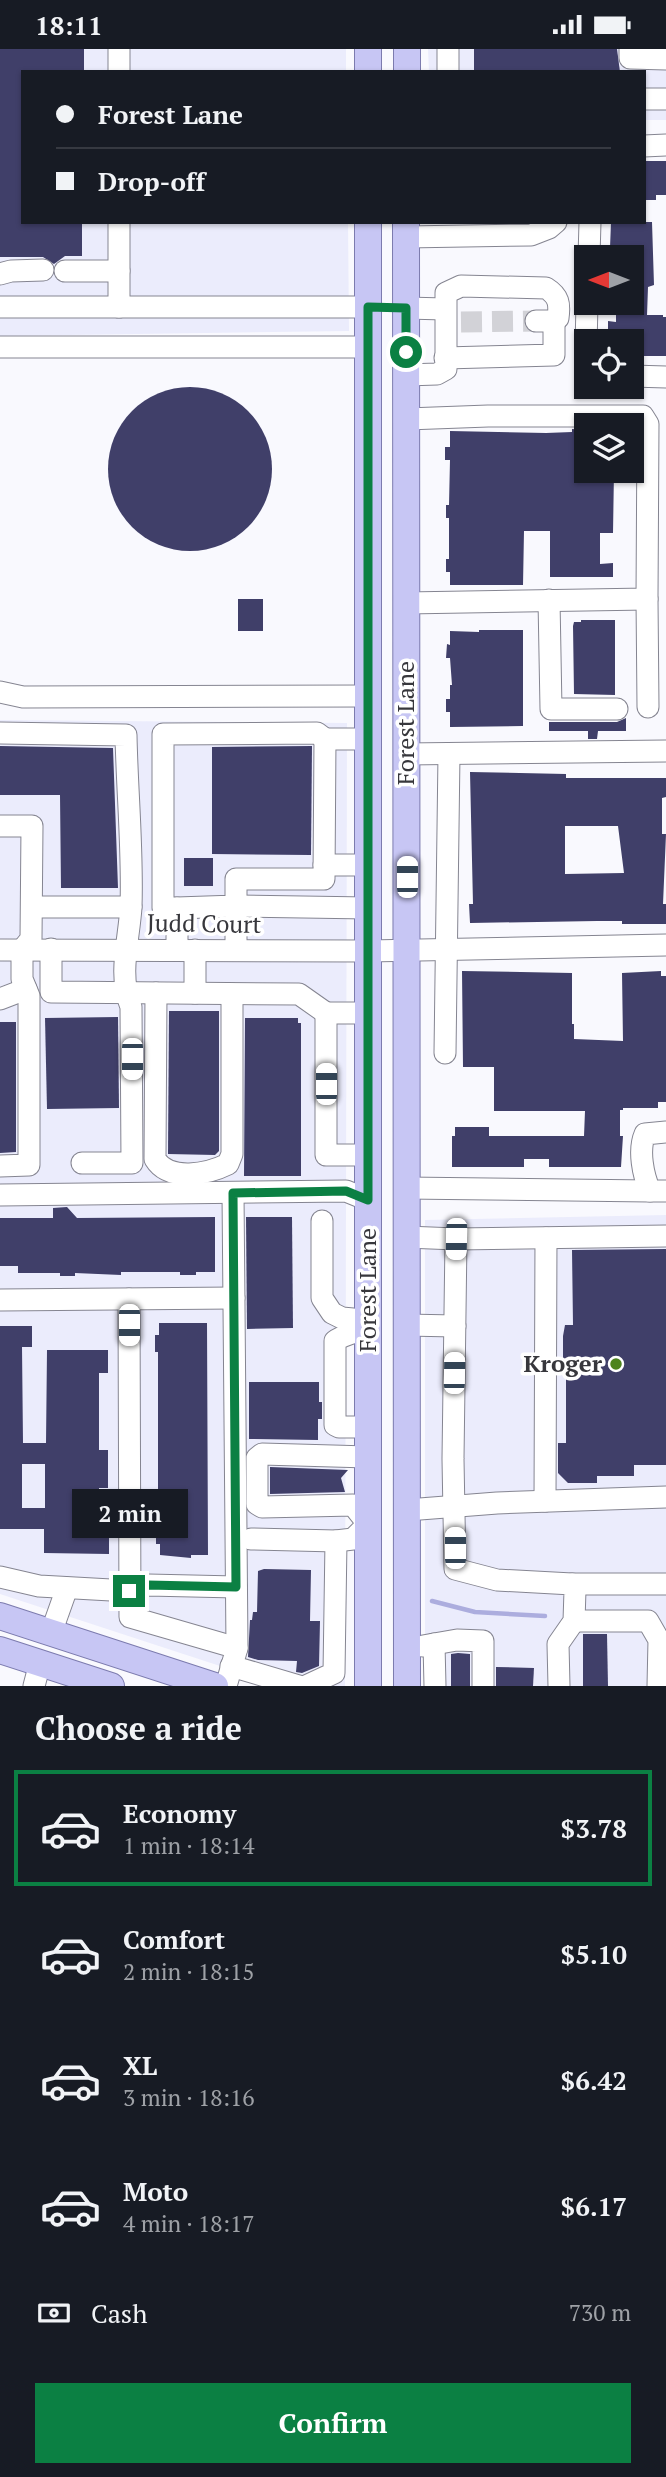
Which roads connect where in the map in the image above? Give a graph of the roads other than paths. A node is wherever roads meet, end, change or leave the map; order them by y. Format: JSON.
{"nodes":[{"id":1,"x":119,"y":49,"type":"edge"},
{"id":2,"x":368,"y":49,"type":"edge"},
{"id":3,"x":407,"y":49,"type":"edge"},
{"id":4,"x":448,"y":49,"type":"edge"},
{"id":5,"x":666,"y":59,"type":"edge"},
{"id":6,"x":630,"y":60,"type":"edge"},
{"id":7,"x":119,"y":70,"type":"edge"},
{"id":8,"x":368,"y":70,"type":"edge"},
{"id":9,"x":407,"y":70,"type":"edge"},
{"id":10,"x":448,"y":70,"type":"edge"},
{"id":11,"x":646,"y":99,"type":"edge"},
{"id":12,"x":666,"y":99,"type":"edge"},
{"id":13,"x":666,"y":145,"type":"edge"},
{"id":14,"x":646,"y":146,"type":"edge"},
{"id":15,"x":119,"y":224,"type":"edge"},
{"id":16,"x":368,"y":224,"type":"edge"},
{"id":17,"x":553,"y":224,"type":"edge"},
{"id":18,"x":590,"y":224,"type":"edge"},
{"id":19,"x":406,"y":230,"type":"edge"},
{"id":20,"x":589,"y":245,"type":"edge"},
{"id":21,"x":43,"y":271,"type":"dead end"},
{"id":22,"x":65,"y":271,"type":"dead end"},
{"id":23,"x":119,"y":271,"type":"junction"},
{"id":24,"x":0,"y":274,"type":"edge"},
{"id":25,"x":0,"y":307,"type":"edge"},
{"id":26,"x":119,"y":307,"type":"junction"},
{"id":27,"x":368,"y":307,"type":"junction"},
{"id":28,"x":406,"y":308,"type":"junction"},
{"id":29,"x":450,"y":317,"type":"junction"},
{"id":30,"x":0,"y":347,"type":"edge"},
{"id":31,"x":368,"y":347,"type":"junction"},
{"id":32,"x":446,"y":358,"type":"junction"},
{"id":33,"x":415,"y":374,"type":"junction"},
{"id":34,"x":644,"y":376,"type":"edge"},
{"id":35,"x":666,"y":377,"type":"edge"},
{"id":36,"x":407,"y":419,"type":"junction"},
{"id":37,"x":647,"y":599,"type":"junction"},
{"id":38,"x":549,"y":600,"type":"junction"},
{"id":39,"x":406,"y":603,"type":"junction"},
{"id":40,"x":367,"y":604,"type":"junction"},
{"id":41,"x":0,"y":692,"type":"edge"},
{"id":42,"x":367,"y":696,"type":"junction"},
{"id":43,"x":648,"y":707,"type":"dead end"},
{"id":44,"x":617,"y":709,"type":"dead end"},
{"id":45,"x":0,"y":733,"type":"edge"},
{"id":46,"x":325,"y":739,"type":"junction"},
{"id":47,"x":368,"y":739,"type":"junction"},
{"id":48,"x":666,"y":751,"type":"edge"},
{"id":49,"x":406,"y":754,"type":"junction"},
{"id":50,"x":449,"y":754,"type":"junction"},
{"id":51,"x":0,"y":826,"type":"edge"},
{"id":52,"x":368,"y":865,"type":"junction"},
{"id":53,"x":324,"y":872,"type":"junction"},
{"id":54,"x":236,"y":906,"type":"junction"},
{"id":55,"x":32,"y":907,"type":"junction"},
{"id":56,"x":131,"y":907,"type":"junction"},
{"id":57,"x":324,"y":907,"type":"junction"},
{"id":58,"x":177,"y":908,"type":"junction"},
{"id":59,"x":368,"y":908,"type":"junction"},
{"id":60,"x":666,"y":945,"type":"edge"},
{"id":61,"x":51,"y":949,"type":"junction"},
{"id":62,"x":126,"y":949,"type":"junction"},
{"id":63,"x":0,"y":950,"type":"edge"},
{"id":64,"x":22,"y":950,"type":"junction"},
{"id":65,"x":186,"y":950,"type":"junction"},
{"id":66,"x":236,"y":950,"type":"junction"},
{"id":67,"x":447,"y":950,"type":"junction"},
{"id":68,"x":368,"y":951,"type":"junction"},
{"id":69,"x":407,"y":951,"type":"junction"},
{"id":70,"x":26,"y":989,"type":"junction"},
{"id":71,"x":125,"y":993,"type":"junction"},
{"id":72,"x":156,"y":993,"type":"junction"},
{"id":73,"x":195,"y":993,"type":"junction"},
{"id":74,"x":232,"y":993,"type":"junction"},
{"id":75,"x":0,"y":999,"type":"edge"},
{"id":76,"x":326,"y":1013,"type":"junction"},
{"id":77,"x":368,"y":1013,"type":"junction"},
{"id":78,"x":445,"y":1053,"type":"dead end"},
{"id":79,"x":666,"y":1132,"type":"edge"},
{"id":80,"x":368,"y":1155,"type":"junction"},
{"id":81,"x":406,"y":1155,"type":"junction"},
{"id":82,"x":82,"y":1163,"type":"dead end"},
{"id":83,"x":0,"y":1166,"type":"edge"},
{"id":84,"x":406,"y":1188,"type":"junction"},
{"id":85,"x":658,"y":1191,"type":"edge"},
{"id":86,"x":233,"y":1193,"type":"junction"},
{"id":87,"x":0,"y":1195,"type":"edge"},
{"id":88,"x":368,"y":1200,"type":"junction"},
{"id":89,"x":322,"y":1221,"type":"dead end"},
{"id":90,"x":666,"y":1236,"type":"edge"},
{"id":91,"x":406,"y":1237,"type":"junction"},
{"id":92,"x":546,"y":1238,"type":"junction"},
{"id":93,"x":456,"y":1239,"type":"junction"},
{"id":94,"x":234,"y":1298,"type":"junction"},
{"id":95,"x":129,"y":1299,"type":"junction"},
{"id":96,"x":0,"y":1300,"type":"edge"},
{"id":97,"x":406,"y":1325,"type":"junction"},
{"id":98,"x":455,"y":1326,"type":"junction"},
{"id":99,"x":368,"y":1327,"type":"junction"},
{"id":100,"x":368,"y":1427,"type":"junction"},
{"id":101,"x":368,"y":1457,"type":"junction"},
{"id":102,"x":666,"y":1497,"type":"edge"},
{"id":103,"x":544,"y":1501,"type":"junction"},
{"id":104,"x":455,"y":1506,"type":"junction"},
{"id":105,"x":407,"y":1510,"type":"junction"},
{"id":106,"x":368,"y":1524,"type":"junction"},
{"id":107,"x":251,"y":1539,"type":"dead end"},
{"id":108,"x":337,"y":1541,"type":"junction"},
{"id":109,"x":0,"y":1577,"type":"edge"},
{"id":110,"x":572,"y":1584,"type":"junction"},
{"id":111,"x":666,"y":1584,"type":"edge"},
{"id":112,"x":236,"y":1587,"type":"junction"},
{"id":113,"x":68,"y":1588,"type":"junction"},
{"id":114,"x":129,"y":1591,"type":"junction"},
{"id":115,"x":0,"y":1616,"type":"edge"},
{"id":116,"x":335,"y":1620,"type":"junction"},
{"id":117,"x":368,"y":1621,"type":"junction"},
{"id":118,"x":574,"y":1621,"type":"junction"},
{"id":119,"x":51,"y":1633,"type":"junction"},
{"id":120,"x":662,"y":1640,"type":"edge"},
{"id":121,"x":434,"y":1644,"type":"junction"},
{"id":122,"x":407,"y":1648,"type":"junction"},
{"id":123,"x":0,"y":1650,"type":"edge"},
{"id":124,"x":334,"y":1654,"type":"junction"},
{"id":125,"x":368,"y":1655,"type":"junction"},
{"id":126,"x":227,"y":1672,"type":"edge"},
{"id":127,"x":37,"y":1675,"type":"edge"},
{"id":128,"x":111,"y":1686,"type":"edge"},
{"id":129,"x":299,"y":1686,"type":"edge"},
{"id":130,"x":306,"y":1686,"type":"edge"},
{"id":131,"x":368,"y":1686,"type":"edge"},
{"id":132,"x":407,"y":1686,"type":"edge"},
{"id":133,"x":435,"y":1686,"type":"edge"},
{"id":134,"x":483,"y":1686,"type":"edge"},
{"id":135,"x":559,"y":1686,"type":"edge"},
{"id":136,"x":658,"y":1686,"type":"edge"}],
"edges":[{"from":1,"to":7,"type":"street"},
{"from":2,"to":8,"type":"main road"},
{"from":3,"to":9,"type":"main road"},
{"from":4,"to":10,"type":"street"},
{"from":5,"to":6,"type":"street"},
{"from":11,"to":12,"type":"street"},
{"from":13,"to":14,"type":"street"},
{"from":15,"to":23,"type":"street"},
{"from":16,"to":27,"type":"main road","name":"Forest Lane"},
{"from":17,"to":19,"type":"street"},
{"from":18,"to":20,"type":"street"},
{"from":19,"to":28,"type":"main road","name":"Forest Lane"},
{"from":21,"to":24,"type":"street"},
{"from":22,"to":23,"type":"street"},
{"from":23,"to":26,"type":"street"},
{"from":25,"to":26,"type":"street"},
{"from":26,"to":27,"type":"street"},
{"from":27,"to":28,"type":"main road"},
{"from":27,"to":31,"type":"main road","name":"Forest Lane"},
{"from":28,"to":29,"type":"street"},
{"from":28,"to":33,"type":"main road","name":"Forest Lane"},
{"from":29,"to":32,"type":"street"},
{"from":29,"to":32,"type":"street"},
{"from":30,"to":31,"type":"street"},
{"from":31,"to":40,"type":"main road","name":"Forest Lane"},
{"from":32,"to":33,"type":"street"},
{"from":33,"to":36,"type":"main road","name":"Forest Lane"},
{"from":34,"to":35,"type":"street"},
{"from":36,"to":37,"type":"street"},
{"from":36,"to":39,"type":"main road","name":"Forest Lane"},
{"from":37,"to":38,"type":"street"},
{"from":37,"to":43,"type":"street"},
{"from":38,"to":39,"type":"street"},
{"from":38,"to":44,"type":"street"},
{"from":39,"to":40,"type":"main road"},
{"from":39,"to":49,"type":"main road","name":"Forest Lane"},
{"from":40,"to":42,"type":"main road","name":"Forest Lane"},
{"from":41,"to":42,"type":"street"},
{"from":42,"to":47,"type":"main road","name":"Forest Lane"},
{"from":45,"to":56,"type":"street"},
{"from":46,"to":47,"type":"street"},
{"from":46,"to":53,"type":"street"},
{"from":46,"to":58,"type":"street"},
{"from":47,"to":52,"type":"main road","name":"Forest Lane"},
{"from":48,"to":50,"type":"street"},
{"from":49,"to":50,"type":"street"},
{"from":49,"to":69,"type":"main road","name":"Forest Lane"},
{"from":50,"to":67,"type":"street"},
{"from":51,"to":55,"type":"street"},
{"from":52,"to":53,"type":"street"},
{"from":52,"to":59,"type":"main road","name":"Forest Lane"},
{"from":53,"to":54,"type":"street"},
{"from":53,"to":57,"type":"street"},
{"from":54,"to":57,"type":"street"},
{"from":54,"to":58,"type":"street"},
{"from":54,"to":66,"type":"street"},
{"from":55,"to":56,"type":"street"},
{"from":55,"to":64,"type":"street"},
{"from":56,"to":62,"type":"street"},
{"from":57,"to":59,"type":"street"},
{"from":58,"to":65,"type":"street"},
{"from":59,"to":68,"type":"main road","name":"Forest Lane"},
{"from":60,"to":67,"type":"street","name":"Judd Court"},
{"from":61,"to":62,"type":"street","name":"Judd Court"},
{"from":61,"to":64,"type":"street","name":"Judd Court"},
{"from":61,"to":71,"type":"street"},
{"from":62,"to":65,"type":"street","name":"Judd Court"},
{"from":62,"to":71,"type":"street"},
{"from":63,"to":64,"type":"street","name":"Judd Court"},
{"from":64,"to":70,"type":"street"},
{"from":65,"to":66,"type":"street","name":"Judd Court"},
{"from":65,"to":73,"type":"street"},
{"from":66,"to":68,"type":"street","name":"Judd Court"},
{"from":67,"to":69,"type":"street","name":"Judd Court"},
{"from":67,"to":78,"type":"street"},
{"from":68,"to":69,"type":"street","name":"Judd Court"},
{"from":68,"to":77,"type":"main road","name":"Forest Lane"},
{"from":69,"to":81,"type":"main road","name":"Forest Lane"},
{"from":70,"to":75,"type":"street"},
{"from":70,"to":83,"type":"street"},
{"from":71,"to":72,"type":"street"},
{"from":71,"to":82,"type":"street"},
{"from":72,"to":73,"type":"street"},
{"from":72,"to":74,"type":"street"},
{"from":73,"to":74,"type":"street"},
{"from":74,"to":76,"type":"street"},
{"from":76,"to":77,"type":"street"},
{"from":76,"to":80,"type":"street"},
{"from":77,"to":80,"type":"main road","name":"Forest Lane"},
{"from":79,"to":85,"type":"street"},
{"from":80,"to":81,"type":"main road"},
{"from":80,"to":88,"type":"main road","name":"Forest Lane"},
{"from":81,"to":84,"type":"main road","name":"Forest Lane"},
{"from":84,"to":85,"type":"street"},
{"from":84,"to":91,"type":"main road","name":"Forest Lane"},
{"from":86,"to":87,"type":"street"},
{"from":86,"to":88,"type":"street"},
{"from":86,"to":94,"type":"street"},
{"from":88,"to":99,"type":"main road","name":"Forest Lane"},
{"from":89,"to":99,"type":"street"},
{"from":90,"to":92,"type":"street"},
{"from":91,"to":93,"type":"street"},
{"from":91,"to":97,"type":"main road","name":"Forest Lane"},
{"from":92,"to":93,"type":"street"},
{"from":92,"to":103,"type":"street"},
{"from":93,"to":98,"type":"street"},
{"from":94,"to":95,"type":"street"},
{"from":94,"to":112,"type":"street"},
{"from":95,"to":96,"type":"street"},
{"from":95,"to":114,"type":"street"},
{"from":97,"to":98,"type":"street"},
{"from":97,"to":99,"type":"main road"},
{"from":97,"to":105,"type":"main road","name":"Forest Lane"},
{"from":98,"to":104,"type":"street"},
{"from":99,"to":100,"type":"main road","name":"Forest Lane"},
{"from":99,"to":100,"type":"street"},
{"from":100,"to":101,"type":"main road","name":"Forest Lane"},
{"from":101,"to":106,"type":"main road","name":"Forest Lane"},
{"from":101,"to":106,"type":"street"},
{"from":102,"to":103,"type":"street"},
{"from":103,"to":104,"type":"street"},
{"from":104,"to":105,"type":"street"},
{"from":104,"to":110,"type":"street"},
{"from":105,"to":106,"type":"main road"},
{"from":105,"to":122,"type":"main road","name":"Forest Lane"},
{"from":106,"to":108,"type":"street"},
{"from":106,"to":117,"type":"main road","name":"Forest Lane"},
{"from":107,"to":108,"type":"street"},
{"from":108,"to":116,"type":"street"},
{"from":109,"to":113,"type":"street"},
{"from":110,"to":111,"type":"street"},
{"from":110,"to":118,"type":"street"},
{"from":112,"to":114,"type":"street"},
{"from":112,"to":126,"type":"street"},
{"from":113,"to":114,"type":"street"},
{"from":113,"to":119,"type":"street"},
{"from":114,"to":126,"type":"street"},
{"from":115,"to":119,"type":"main road"},
{"from":116,"to":117,"type":"street"},
{"from":116,"to":124,"type":"street"},
{"from":117,"to":125,"type":"main road","name":"Forest Lane"},
{"from":118,"to":120,"type":"street"},
{"from":118,"to":135,"type":"street"},
{"from":119,"to":126,"type":"main road"},
{"from":119,"to":127,"type":"main road"},
{"from":120,"to":136,"type":"street"},
{"from":121,"to":122,"type":"street"},
{"from":121,"to":133,"type":"street"},
{"from":121,"to":134,"type":"street"},
{"from":122,"to":132,"type":"main road","name":"Forest Lane"},
{"from":123,"to":127,"type":"main road"},
{"from":124,"to":125,"type":"street"},
{"from":124,"to":130,"type":"street"},
{"from":125,"to":131,"type":"main road","name":"Forest Lane"},
{"from":126,"to":129,"type":"street"},
{"from":127,"to":128,"type":"main road"}]}
